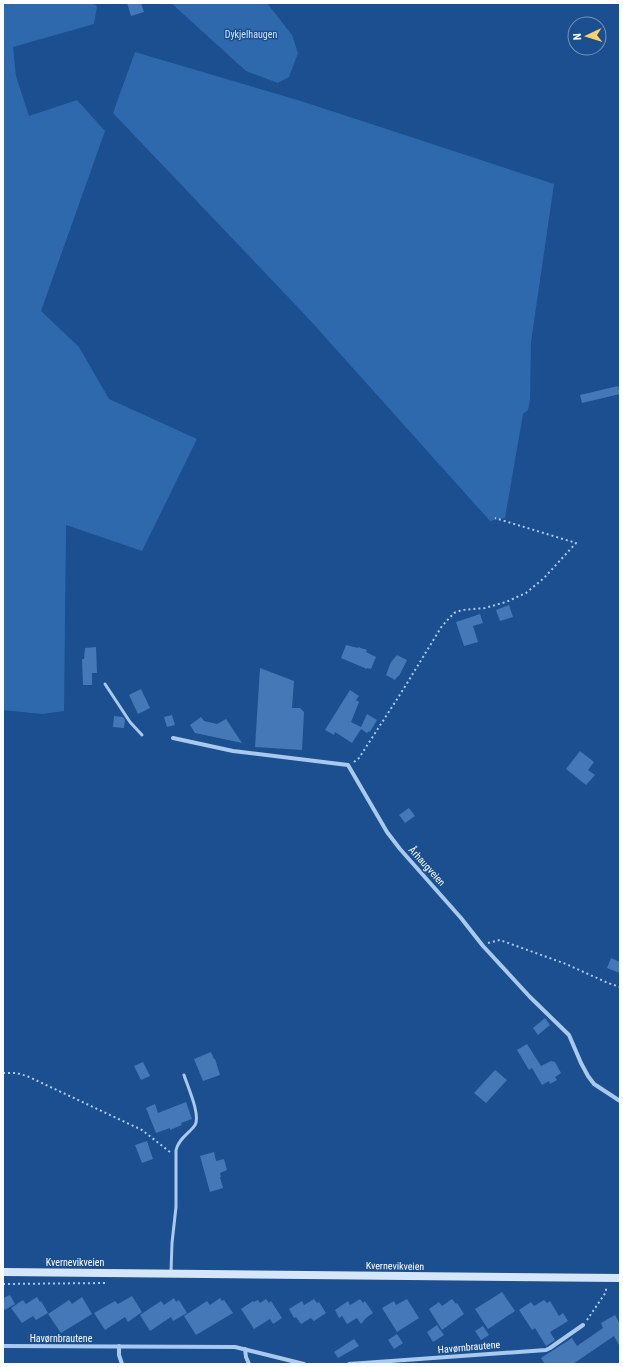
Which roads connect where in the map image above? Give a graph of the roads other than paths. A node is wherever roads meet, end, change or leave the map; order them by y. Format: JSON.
{"nodes":[{"id":1,"x":105,"y":684,"type":"dead end"},
{"id":2,"x":142,"y":735,"type":"dead end"},
{"id":3,"x":173,"y":738,"type":"dead end"},
{"id":4,"x":184,"y":1075,"type":"dead end"},
{"id":5,"x":620,"y":1101,"type":"edge"},
{"id":6,"x":3,"y":1272,"type":"edge"},
{"id":7,"x":171,"y":1274,"type":"junction"},
{"id":8,"x":620,"y":1278,"type":"edge"},
{"id":9,"x":582,"y":1325,"type":"dead end"},
{"id":10,"x":3,"y":1346,"type":"edge"},
{"id":11,"x":119,"y":1346,"type":"junction"},
{"id":12,"x":245,"y":1349,"type":"junction"},
{"id":13,"x":122,"y":1364,"type":"edge"},
{"id":14,"x":249,"y":1364,"type":"edge"},
{"id":15,"x":304,"y":1364,"type":"edge"},
{"id":16,"x":348,"y":1364,"type":"edge"}],
"edges":[{"from":1,"to":2,"type":"lane"},
{"from":3,"to":5,"type":"street","name":"Århaugveien"},
{"from":4,"to":7,"type":"lane"},
{"from":6,"to":7,"type":"main road","name":"Kvernevikveien"},
{"from":7,"to":8,"type":"main road","name":"Kvernevikveien"},
{"from":9,"to":16,"type":"street","name":"Havørnbrautene"},
{"from":10,"to":11,"type":"street","name":"Havørnbrautene"},
{"from":11,"to":12,"type":"street","name":"Havørnbrautene"},
{"from":11,"to":13,"type":"street"},
{"from":12,"to":14,"type":"street"},
{"from":12,"to":15,"type":"street","name":"Havørnbrautene"}]}
